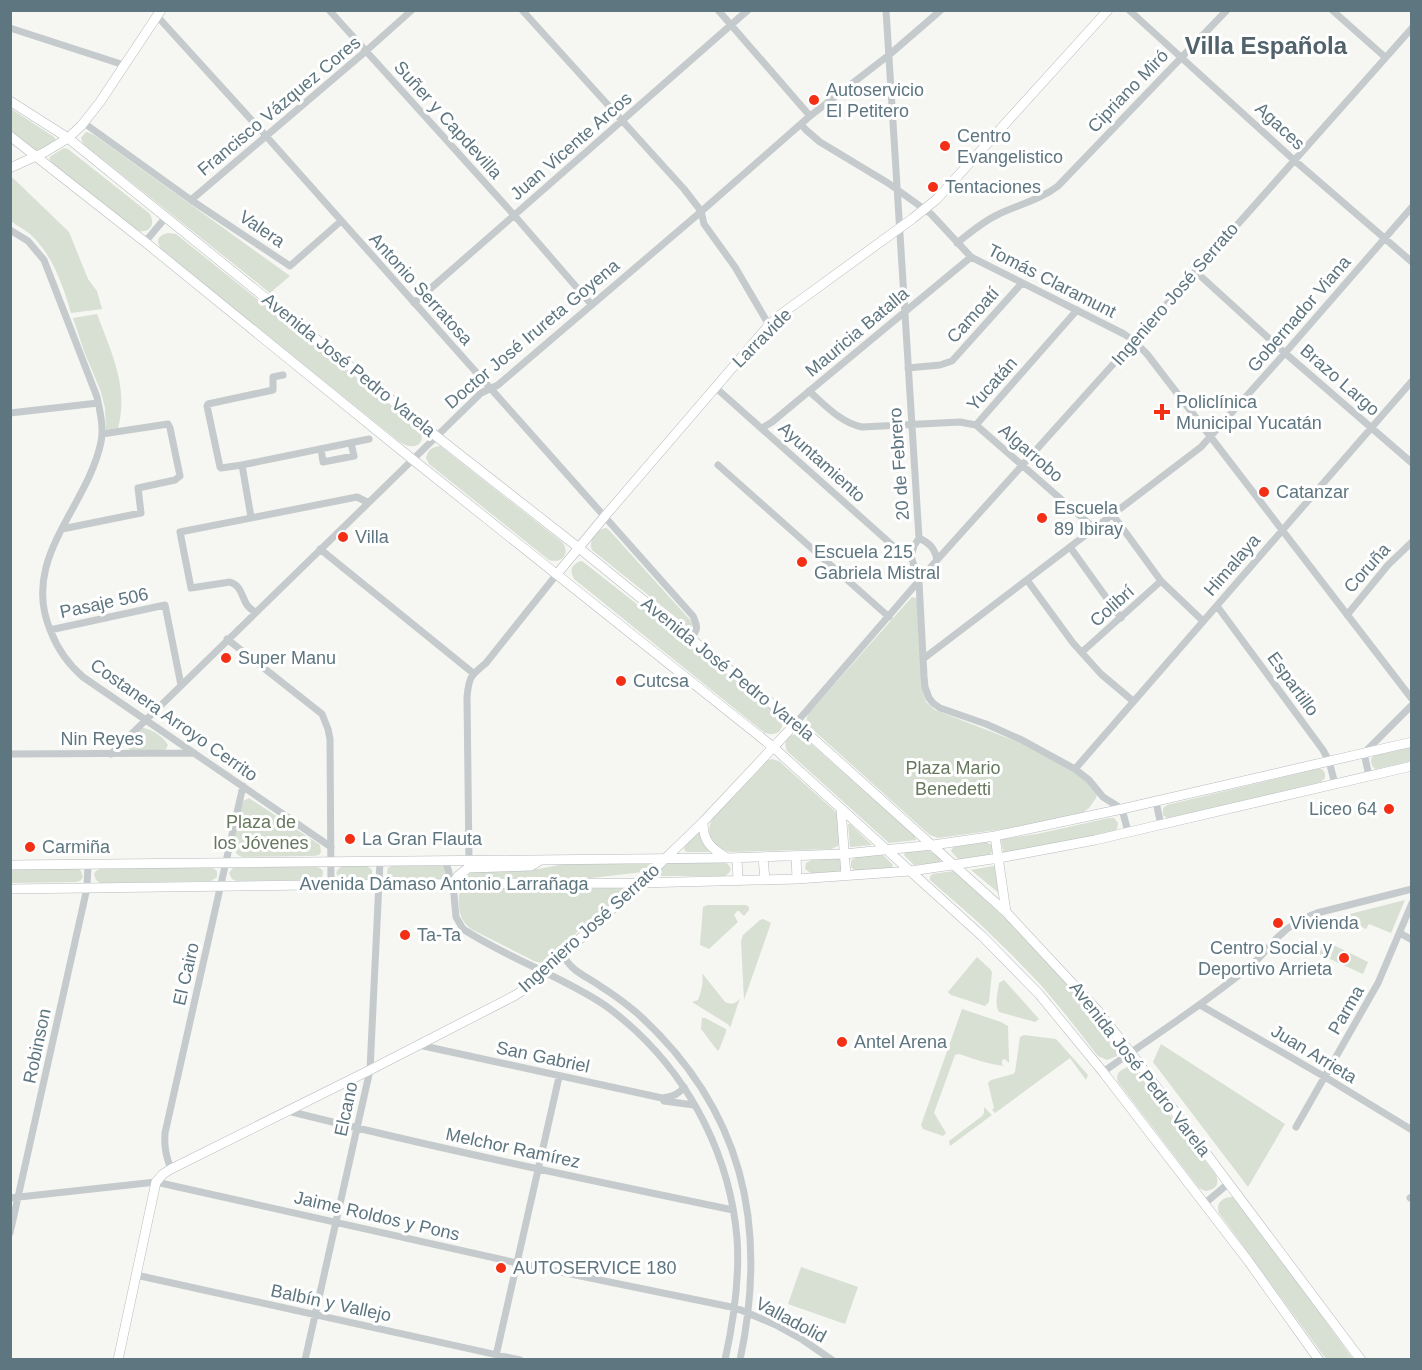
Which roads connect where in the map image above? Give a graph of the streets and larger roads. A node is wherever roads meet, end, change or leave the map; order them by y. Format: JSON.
{"nodes":[{"id":1,"x":329,"y":10,"type":"edge"},
{"id":2,"x":412,"y":10,"type":"edge"},
{"id":3,"x":522,"y":10,"type":"edge"},
{"id":4,"x":718,"y":10,"type":"edge"},
{"id":5,"x":748,"y":10,"type":"edge"},
{"id":6,"x":886,"y":10,"type":"edge"},
{"id":7,"x":941,"y":10,"type":"edge"},
{"id":8,"x":1108,"y":10,"type":"edge"},
{"id":9,"x":1129,"y":10,"type":"edge"},
{"id":10,"x":1227,"y":10,"type":"edge"},
{"id":11,"x":1332,"y":10,"type":"edge"},
{"id":12,"x":159,"y":13,"type":"edge"},
{"id":13,"x":730,"y":25,"type":"junction"},
{"id":14,"x":10,"y":28,"type":"edge"},
{"id":15,"x":1412,"y":28,"type":"edge"},
{"id":16,"x":366,"y":51,"type":"junction"},
{"id":17,"x":889,"y":55,"type":"junction"},
{"id":18,"x":1181,"y":57,"type":"junction"},
{"id":19,"x":1385,"y":57,"type":"junction"},
{"id":20,"x":124,"y":65,"type":"junction"},
{"id":21,"x":10,"y":101,"type":"edge"},
{"id":22,"x":810,"y":116,"type":"junction"},
{"id":23,"x":622,"y":121,"type":"junction"},
{"id":24,"x":84,"y":123,"type":"junction"},
{"id":25,"x":801,"y":124,"type":"junction"},
{"id":26,"x":10,"y":136,"type":"edge"},
{"id":27,"x":266,"y":136,"type":"junction"},
{"id":28,"x":68,"y":138,"type":"junction"},
{"id":29,"x":37,"y":156,"type":"junction"},
{"id":30,"x":1294,"y":160,"type":"junction"},
{"id":31,"x":10,"y":168,"type":"edge"},
{"id":32,"x":898,"y":190,"type":"junction"},
{"id":33,"x":191,"y":200,"type":"junction"},
{"id":34,"x":1412,"y":207,"type":"edge"},
{"id":35,"x":925,"y":209,"type":"junction"},
{"id":36,"x":701,"y":211,"type":"junction"},
{"id":37,"x":514,"y":215,"type":"junction"},
{"id":38,"x":166,"y":217,"type":"junction"},
{"id":39,"x":341,"y":221,"type":"junction"},
{"id":40,"x":900,"y":228,"type":"junction"},
{"id":41,"x":10,"y":230,"type":"edge"},
{"id":42,"x":1384,"y":237,"type":"junction"},
{"id":43,"x":145,"y":242,"type":"junction"},
{"id":44,"x":957,"y":243,"type":"junction"},
{"id":45,"x":971,"y":256,"type":"junction"},
{"id":46,"x":1412,"y":262,"type":"edge"},
{"id":47,"x":1195,"y":271,"type":"junction"},
{"id":48,"x":1022,"y":283,"type":"junction"},
{"id":49,"x":414,"y":303,"type":"junction"},
{"id":50,"x":591,"y":304,"type":"junction"},
{"id":51,"x":1077,"y":310,"type":"junction"},
{"id":52,"x":905,"y":311,"type":"junction"},
{"id":53,"x":769,"y":325,"type":"junction"},
{"id":54,"x":1134,"y":341,"type":"junction"},
{"id":55,"x":1286,"y":352,"type":"junction"},
{"id":56,"x":908,"y":368,"type":"junction"},
{"id":57,"x":284,"y":375,"type":"dead end"},
{"id":58,"x":1412,"y":381,"type":"edge"},
{"id":59,"x":715,"y":387,"type":"junction"},
{"id":60,"x":490,"y":389,"type":"junction"},
{"id":61,"x":809,"y":392,"type":"junction"},
{"id":62,"x":98,"y":403,"type":"junction"},
{"id":63,"x":10,"y":413,"type":"edge"},
{"id":64,"x":911,"y":425,"type":"junction"},
{"id":65,"x":976,"y":425,"type":"junction"},
{"id":66,"x":1372,"y":427,"type":"junction"},
{"id":67,"x":762,"y":428,"type":"junction"},
{"id":68,"x":102,"y":434,"type":"junction"},
{"id":69,"x":436,"y":436,"type":"junction"},
{"id":70,"x":1210,"y":437,"type":"junction"},
{"id":71,"x":369,"y":439,"type":"dead end"},
{"id":72,"x":351,"y":443,"type":"junction"},
{"id":73,"x":321,"y":449,"type":"junction"},
{"id":74,"x":412,"y":459,"type":"junction"},
{"id":75,"x":1412,"y":463,"type":"edge"},
{"id":76,"x":242,"y":465,"type":"junction"},
{"id":77,"x":718,"y":465,"type":"dead end"},
{"id":78,"x":1023,"y":465,"type":"junction"},
{"id":79,"x":368,"y":502,"type":"junction"},
{"id":80,"x":1113,"y":515,"type":"junction"},
{"id":81,"x":604,"y":516,"type":"junction"},
{"id":82,"x":251,"y":517,"type":"junction"},
{"id":83,"x":1094,"y":528,"type":"junction"},
{"id":84,"x":62,"y":529,"type":"junction"},
{"id":85,"x":1282,"y":531,"type":"junction"},
{"id":86,"x":919,"y":538,"type":"junction"},
{"id":87,"x":1412,"y":542,"type":"edge"},
{"id":88,"x":1070,"y":547,"type":"junction"},
{"id":89,"x":579,"y":548,"type":"junction"},
{"id":90,"x":320,"y":549,"type":"junction"},
{"id":91,"x":911,"y":556,"type":"junction"},
{"id":92,"x":937,"y":560,"type":"junction"},
{"id":93,"x":557,"y":574,"type":"junction"},
{"id":94,"x":1027,"y":580,"type":"junction"},
{"id":95,"x":1161,"y":581,"type":"junction"},
{"id":96,"x":919,"y":582,"type":"junction"},
{"id":97,"x":1216,"y":606,"type":"junction"},
{"id":98,"x":255,"y":612,"type":"junction"},
{"id":99,"x":1347,"y":615,"type":"junction"},
{"id":100,"x":889,"y":616,"type":"junction"},
{"id":101,"x":1121,"y":618,"type":"junction"},
{"id":102,"x":1203,"y":621,"type":"junction"},
{"id":103,"x":50,"y":630,"type":"junction"},
{"id":104,"x":227,"y":639,"type":"junction"},
{"id":105,"x":691,"y":639,"type":"junction"},
{"id":106,"x":1082,"y":652,"type":"junction"},
{"id":107,"x":923,"y":659,"type":"junction"},
{"id":108,"x":473,"y":673,"type":"junction"},
{"id":109,"x":181,"y":685,"type":"junction"},
{"id":110,"x":1412,"y":699,"type":"edge"},
{"id":111,"x":1133,"y":701,"type":"junction"},
{"id":112,"x":1412,"y":705,"type":"edge"},
{"id":113,"x":146,"y":720,"type":"junction"},
{"id":114,"x":796,"y":723,"type":"junction"},
{"id":115,"x":1412,"y":742,"type":"edge"},
{"id":116,"x":773,"y":747,"type":"junction"},
{"id":117,"x":194,"y":753,"type":"junction"},
{"id":118,"x":1364,"y":753,"type":"junction"},
{"id":119,"x":10,"y":754,"type":"edge"},
{"id":120,"x":111,"y":754,"type":"junction"},
{"id":121,"x":1329,"y":761,"type":"junction"},
{"id":122,"x":1412,"y":766,"type":"edge"},
{"id":123,"x":1075,"y":769,"type":"junction"},
{"id":124,"x":1369,"y":777,"type":"junction"},
{"id":125,"x":1335,"y":784,"type":"junction"},
{"id":126,"x":243,"y":786,"type":"junction"},
{"id":127,"x":1156,"y":802,"type":"junction"},
{"id":128,"x":841,"y":809,"type":"junction"},
{"id":129,"x":1122,"y":809,"type":"junction"},
{"id":130,"x":703,"y":822,"type":"junction"},
{"id":131,"x":1161,"y":825,"type":"junction"},
{"id":132,"x":1128,"y":832,"type":"junction"},
{"id":133,"x":995,"y":836,"type":"junction"},
{"id":134,"x":933,"y":845,"type":"junction"},
{"id":135,"x":331,"y":847,"type":"junction"},
{"id":136,"x":887,"y":850,"type":"junction"},
{"id":137,"x":844,"y":854,"type":"junction"},
{"id":138,"x":796,"y":856,"type":"junction"},
{"id":139,"x":763,"y":857,"type":"junction"},
{"id":140,"x":732,"y":858,"type":"junction"},
{"id":141,"x":999,"y":858,"type":"junction"},
{"id":142,"x":666,"y":859,"type":"junction"},
{"id":143,"x":443,"y":860,"type":"junction"},
{"id":144,"x":469,"y":860,"type":"junction"},
{"id":145,"x":541,"y":860,"type":"junction"},
{"id":146,"x":331,"y":861,"type":"junction"},
{"id":147,"x":381,"y":861,"type":"junction"},
{"id":148,"x":226,"y":863,"type":"junction"},
{"id":149,"x":88,"y":864,"type":"junction"},
{"id":150,"x":10,"y":865,"type":"edge"},
{"id":151,"x":955,"y":865,"type":"junction"},
{"id":152,"x":911,"y":871,"type":"junction"},
{"id":153,"x":846,"y":876,"type":"junction"},
{"id":154,"x":797,"y":879,"type":"junction"},
{"id":155,"x":765,"y":880,"type":"junction"},
{"id":156,"x":738,"y":881,"type":"junction"},
{"id":157,"x":640,"y":883,"type":"junction"},
{"id":158,"x":379,"y":884,"type":"junction"},
{"id":159,"x":449,"y":884,"type":"junction"},
{"id":160,"x":331,"y":885,"type":"junction"},
{"id":161,"x":221,"y":886,"type":"junction"},
{"id":162,"x":87,"y":888,"type":"junction"},
{"id":163,"x":10,"y":889,"type":"edge"},
{"id":164,"x":1412,"y":889,"type":"edge"},
{"id":165,"x":1412,"y":903,"type":"edge"},
{"id":166,"x":1006,"y":912,"type":"junction"},
{"id":167,"x":1400,"y":933,"type":"junction"},
{"id":168,"x":1412,"y":940,"type":"edge"},
{"id":169,"x":563,"y":954,"type":"junction"},
{"id":170,"x":543,"y":972,"type":"junction"},
{"id":171,"x":1200,"y":1005,"type":"junction"},
{"id":172,"x":419,"y":1045,"type":"junction"},
{"id":173,"x":1131,"y":1053,"type":"junction"},
{"id":174,"x":688,"y":1068,"type":"junction"},
{"id":175,"x":370,"y":1070,"type":"junction"},
{"id":176,"x":1103,"y":1072,"type":"junction"},
{"id":177,"x":676,"y":1075,"type":"junction"},
{"id":178,"x":559,"y":1077,"type":"junction"},
{"id":179,"x":1325,"y":1077,"type":"junction"},
{"id":180,"x":684,"y":1087,"type":"junction"},
{"id":181,"x":662,"y":1098,"type":"junction"},
{"id":182,"x":694,"y":1105,"type":"junction"},
{"id":183,"x":288,"y":1111,"type":"junction"},
{"id":184,"x":1296,"y":1127,"type":"dead end"},
{"id":185,"x":357,"y":1128,"type":"junction"},
{"id":186,"x":1412,"y":1130,"type":"edge"},
{"id":187,"x":735,"y":1158,"type":"junction"},
{"id":188,"x":722,"y":1163,"type":"junction"},
{"id":189,"x":171,"y":1169,"type":"junction"},
{"id":190,"x":538,"y":1170,"type":"junction"},
{"id":191,"x":156,"y":1182,"type":"junction"},
{"id":192,"x":1229,"y":1183,"type":"junction"},
{"id":193,"x":15,"y":1197,"type":"edge"},
{"id":194,"x":1204,"y":1204,"type":"junction"},
{"id":195,"x":734,"y":1210,"type":"junction"},
{"id":196,"x":336,"y":1223,"type":"junction"},
{"id":197,"x":10,"y":1233,"type":"edge"},
{"id":198,"x":517,"y":1263,"type":"junction"},
{"id":199,"x":136,"y":1275,"type":"junction"},
{"id":200,"x":735,"y":1308,"type":"junction"},
{"id":201,"x":748,"y":1313,"type":"junction"},
{"id":202,"x":315,"y":1315,"type":"junction"},
{"id":203,"x":496,"y":1357,"type":"edge"},
{"id":204,"x":118,"y":1359,"type":"edge"},
{"id":205,"x":305,"y":1359,"type":"edge"},
{"id":206,"x":520,"y":1359,"type":"edge"},
{"id":207,"x":725,"y":1359,"type":"edge"},
{"id":208,"x":740,"y":1359,"type":"edge"},
{"id":209,"x":832,"y":1359,"type":"edge"},
{"id":210,"x":1319,"y":1359,"type":"edge"},
{"id":211,"x":1361,"y":1359,"type":"edge"}],
"edges":[{"from":1,"to":16,"type":"street","name":"Suñer y Capdevilla"},
{"from":2,"to":16,"type":"street","name":"Francisco Vázquez Cores"},
{"from":3,"to":23,"type":"street"},
{"from":4,"to":13,"type":"street"},
{"from":5,"to":13,"type":"street","name":"Juan Vicente Arcos"},
{"from":6,"to":17,"type":"street","name":"20 de Febrero"},
{"from":7,"to":17,"type":"street","name":"Doctor José Irureta Goyena"},
{"from":8,"to":35,"type":"street","name":"Larravide"},
{"from":9,"to":18,"type":"street","name":"Agaces"},
{"from":10,"to":18,"type":"street","name":"Cipriano Miró"},
{"from":11,"to":19,"type":"street"},
{"from":12,"to":20,"type":"street"},
{"from":12,"to":27,"type":"street","name":"Antonio Serratosa"},
{"from":13,"to":22,"type":"street"},
{"from":13,"to":23,"type":"street","name":"Juan Vicente Arcos"},
{"from":14,"to":20,"type":"street"},
{"from":15,"to":19,"type":"street","name":"Ingeniero José Serrato"},
{"from":16,"to":27,"type":"street","name":"Francisco Vázquez Cores"},
{"from":16,"to":37,"type":"street","name":"Suñer y Capdevilla"},
{"from":17,"to":22,"type":"street","name":"Doctor José Irureta Goyena"},
{"from":17,"to":32,"type":"street","name":"20 de Febrero"},
{"from":18,"to":30,"type":"street","name":"Agaces"},
{"from":18,"to":44,"type":"street","name":"Cipriano Miró"},
{"from":19,"to":30,"type":"street","name":"Ingeniero José Serrato"},
{"from":20,"to":24,"type":"street"},
{"from":21,"to":28,"type":"street","name":"Avenida José Pedro Varela"},
{"from":22,"to":25,"type":"street","name":"Doctor José Irureta Goyena"},
{"from":23,"to":36,"type":"street"},
{"from":23,"to":37,"type":"street","name":"Juan Vicente Arcos"},
{"from":24,"to":28,"type":"street"},
{"from":24,"to":33,"type":"street"},
{"from":25,"to":32,"type":"street","name":"Tomás Claramunt"},
{"from":25,"to":36,"type":"street","name":"Doctor José Irureta Goyena"},
{"from":26,"to":29,"type":"street","name":"Avenida José Pedro Varela"},
{"from":27,"to":33,"type":"street","name":"Francisco Vázquez Cores"},
{"from":27,"to":39,"type":"street","name":"Antonio Serratosa"},
{"from":28,"to":29,"type":"street"},
{"from":28,"to":38,"type":"street","name":"Avenida José Pedro Varela"},
{"from":29,"to":31,"type":"street"},
{"from":29,"to":43,"type":"street","name":"Avenida José Pedro Varela"},
{"from":30,"to":42,"type":"street","name":"Agaces"},
{"from":30,"to":47,"type":"street","name":"Ingeniero José Serrato"},
{"from":32,"to":35,"type":"street","name":"Tomás Claramunt"},
{"from":32,"to":40,"type":"street","name":"20 de Febrero"},
{"from":33,"to":39,"type":"street","name":"Valera"},
{"from":34,"to":42,"type":"street","name":"Gobernador Viana"},
{"from":35,"to":40,"type":"street","name":"Larravide"},
{"from":35,"to":44,"type":"street","name":"Tomás Claramunt"},
{"from":36,"to":50,"type":"street","name":"Doctor José Irureta Goyena"},
{"from":36,"to":53,"type":"street"},
{"from":37,"to":49,"type":"street","name":"Juan Vicente Arcos"},
{"from":37,"to":50,"type":"street","name":"Suñer y Capdevilla"},
{"from":38,"to":43,"type":"street"},
{"from":38,"to":69,"type":"street","name":"Avenida José Pedro Varela"},
{"from":39,"to":49,"type":"street","name":"Antonio Serratosa"},
{"from":40,"to":52,"type":"street","name":"20 de Febrero"},
{"from":40,"to":53,"type":"street","name":"Larravide"},
{"from":41,"to":62,"type":"street","name":"Costanera Arroyo Cerrito"},
{"from":42,"to":46,"type":"street","name":"Agaces"},
{"from":42,"to":55,"type":"street","name":"Gobernador Viana"},
{"from":43,"to":74,"type":"street","name":"Avenida José Pedro Varela"},
{"from":44,"to":45,"type":"street","name":"Tomás Claramunt"},
{"from":45,"to":48,"type":"street","name":"Tomás Claramunt"},
{"from":45,"to":52,"type":"street","name":"Mauricia Batalla"},
{"from":47,"to":54,"type":"street","name":"Ingeniero José Serrato"},
{"from":47,"to":55,"type":"street","name":"Brazo Largo"},
{"from":48,"to":51,"type":"street","name":"Tomás Claramunt"},
{"from":48,"to":56,"type":"street","name":"Camoatí"},
{"from":49,"to":60,"type":"street","name":"Antonio Serratosa"},
{"from":50,"to":60,"type":"street","name":"Doctor José Irureta Goyena"},
{"from":51,"to":54,"type":"street","name":"Tomás Claramunt"},
{"from":51,"to":65,"type":"street","name":"Yucatán"},
{"from":52,"to":56,"type":"street","name":"20 de Febrero"},
{"from":52,"to":61,"type":"street","name":"Mauricia Batalla"},
{"from":53,"to":59,"type":"street","name":"Larravide"},
{"from":54,"to":70,"type":"street","name":"Tomás Claramunt"},
{"from":54,"to":78,"type":"street","name":"Ingeniero José Serrato"},
{"from":55,"to":66,"type":"street","name":"Brazo Largo"},
{"from":55,"to":70,"type":"street","name":"Gobernador Viana"},
{"from":56,"to":64,"type":"street","name":"20 de Febrero"},
{"from":57,"to":76,"type":"street"},
{"from":58,"to":66,"type":"street","name":"Himalaya"},
{"from":59,"to":67,"type":"street","name":"Ayuntamiento"},
{"from":59,"to":81,"type":"street","name":"Larravide"},
{"from":60,"to":69,"type":"street","name":"Doctor José Irureta Goyena"},
{"from":60,"to":81,"type":"street","name":"Antonio Serratosa"},
{"from":61,"to":64,"type":"street","name":"Yucatán"},
{"from":61,"to":67,"type":"street","name":"Mauricia Batalla"},
{"from":62,"to":63,"type":"street"},
{"from":62,"to":68,"type":"street","name":"Costanera Arroyo Cerrito"},
{"from":64,"to":65,"type":"street","name":"Yucatán"},
{"from":64,"to":86,"type":"street","name":"20 de Febrero"},
{"from":65,"to":78,"type":"street","name":"Algarrobo"},
{"from":66,"to":75,"type":"street","name":"Brazo Largo"},
{"from":66,"to":85,"type":"street","name":"Himalaya"},
{"from":67,"to":91,"type":"street","name":"Ayuntamiento"},
{"from":68,"to":84,"type":"street","name":"Costanera Arroyo Cerrito"},
{"from":68,"to":84,"type":"street"},
{"from":69,"to":74,"type":"street","name":"Doctor José Irureta Goyena"},
{"from":69,"to":89,"type":"street","name":"Avenida José Pedro Varela"},
{"from":70,"to":80,"type":"street","name":"Gobernador Viana"},
{"from":70,"to":85,"type":"street","name":"Tomás Claramunt"},
{"from":71,"to":72,"type":"street"},
{"from":72,"to":73,"type":"street"},
{"from":72,"to":73,"type":"street"},
{"from":73,"to":76,"type":"street"},
{"from":74,"to":79,"type":"street","name":"Doctor José Irureta Goyena"},
{"from":74,"to":93,"type":"street","name":"Avenida José Pedro Varela"},
{"from":76,"to":82,"type":"street"},
{"from":77,"to":100,"type":"street"},
{"from":78,"to":83,"type":"street","name":"Algarrobo"},
{"from":78,"to":92,"type":"street","name":"Ingeniero José Serrato"},
{"from":79,"to":82,"type":"street"},
{"from":79,"to":90,"type":"street","name":"Doctor José Irureta Goyena"},
{"from":80,"to":83,"type":"street","name":"Gobernador Viana"},
{"from":80,"to":95,"type":"street"},
{"from":81,"to":89,"type":"street","name":"Larravide"},
{"from":81,"to":105,"type":"street","name":"Antonio Serratosa"},
{"from":82,"to":98,"type":"street"},
{"from":83,"to":88,"type":"street","name":"Gobernador Viana"},
{"from":84,"to":103,"type":"street","name":"Costanera Arroyo Cerrito"},
{"from":85,"to":97,"type":"street","name":"Himalaya"},
{"from":85,"to":99,"type":"street","name":"Tomás Claramunt"},
{"from":86,"to":91,"type":"street","name":"20 de Febrero"},
{"from":86,"to":92,"type":"street"},
{"from":87,"to":99,"type":"street","name":"Coruña"},
{"from":88,"to":94,"type":"street","name":"Gobernador Viana"},
{"from":88,"to":101,"type":"street"},
{"from":89,"to":93,"type":"street","name":"Larravide"},
{"from":89,"to":105,"type":"street","name":"Avenida José Pedro Varela"},
{"from":90,"to":98,"type":"street","name":"Doctor José Irureta Goyena"},
{"from":90,"to":108,"type":"street"},
{"from":91,"to":96,"type":"street"},
{"from":92,"to":96,"type":"street","name":"Ingeniero José Serrato"},
{"from":93,"to":108,"type":"street","name":"Larravide"},
{"from":93,"to":116,"type":"street","name":"Avenida José Pedro Varela"},
{"from":94,"to":106,"type":"street"},
{"from":94,"to":107,"type":"street","name":"Gobernador Viana"},
{"from":95,"to":101,"type":"street","name":"Colibrí"},
{"from":95,"to":102,"type":"street"},
{"from":96,"to":100,"type":"street","name":"Ingeniero José Serrato"},
{"from":96,"to":107,"type":"street"},
{"from":97,"to":102,"type":"street","name":"Himalaya"},
{"from":97,"to":121,"type":"street","name":"Espartillo"},
{"from":98,"to":104,"type":"street","name":"Doctor José Irureta Goyena"},
{"from":99,"to":110,"type":"street","name":"Tomás Claramunt"},
{"from":100,"to":114,"type":"street","name":"Ingeniero José Serrato"},
{"from":101,"to":106,"type":"street","name":"Colibrí"},
{"from":102,"to":111,"type":"street","name":"Himalaya"},
{"from":103,"to":109,"type":"street","name":"Pasaje 506"},
{"from":103,"to":113,"type":"street","name":"Costanera Arroyo Cerrito"},
{"from":104,"to":109,"type":"street","name":"Doctor José Irureta Goyena"},
{"from":104,"to":135,"type":"street"},
{"from":105,"to":114,"type":"street","name":"Avenida José Pedro Varela"},
{"from":106,"to":111,"type":"street"},
{"from":107,"to":123,"type":"street"},
{"from":108,"to":144,"type":"street"},
{"from":109,"to":113,"type":"street","name":"Doctor José Irureta Goyena"},
{"from":111,"to":123,"type":"street","name":"Himalaya"},
{"from":112,"to":118,"type":"street"},
{"from":113,"to":117,"type":"street","name":"Costanera Arroyo Cerrito"},
{"from":113,"to":120,"type":"street","name":"Doctor José Irureta Goyena"},
{"from":114,"to":116,"type":"street","name":"Ingeniero José Serrato"},
{"from":114,"to":134,"type":"street","name":"Avenida José Pedro Varela"},
{"from":115,"to":118,"type":"street","name":"Avenida Dámaso Antonio Larrañaga"},
{"from":116,"to":128,"type":"street","name":"Avenida José Pedro Varela"},
{"from":116,"to":130,"type":"street","name":"Ingeniero José Serrato"},
{"from":117,"to":120,"type":"street","name":"Nin Reyes"},
{"from":117,"to":126,"type":"street","name":"Costanera Arroyo Cerrito"},
{"from":118,"to":121,"type":"street","name":"Avenida Dámaso Antonio Larrañaga"},
{"from":118,"to":124,"type":"street"},
{"from":119,"to":120,"type":"street","name":"Nin Reyes"},
{"from":121,"to":125,"type":"street","name":"Espartillo"},
{"from":121,"to":127,"type":"street","name":"Avenida Dámaso Antonio Larrañaga"},
{"from":122,"to":124,"type":"street","name":"Avenida Dámaso Antonio Larrañaga"},
{"from":123,"to":129,"type":"street"},
{"from":124,"to":125,"type":"street","name":"Avenida Dámaso Antonio Larrañaga"},
{"from":125,"to":131,"type":"street","name":"Avenida Dámaso Antonio Larrañaga"},
{"from":126,"to":135,"type":"street","name":"Costanera Arroyo Cerrito"},
{"from":126,"to":148,"type":"street","name":"El Cairo"},
{"from":127,"to":129,"type":"street","name":"Avenida Dámaso Antonio Larrañaga"},
{"from":127,"to":131,"type":"street"},
{"from":128,"to":136,"type":"street","name":"Avenida José Pedro Varela"},
{"from":128,"to":137,"type":"street"},
{"from":129,"to":132,"type":"street"},
{"from":129,"to":133,"type":"street","name":"Avenida Dámaso Antonio Larrañaga"},
{"from":130,"to":140,"type":"street"},
{"from":130,"to":142,"type":"street","name":"Ingeniero José Serrato"},
{"from":131,"to":132,"type":"street","name":"Avenida Dámaso Antonio Larrañaga"},
{"from":132,"to":141,"type":"street","name":"Avenida Dámaso Antonio Larrañaga"},
{"from":133,"to":134,"type":"street","name":"Avenida Dámaso Antonio Larrañaga"},
{"from":133,"to":141,"type":"street"},
{"from":134,"to":136,"type":"street","name":"Avenida Dámaso Antonio Larrañaga"},
{"from":134,"to":151,"type":"street","name":"Avenida José Pedro Varela"},
{"from":135,"to":146,"type":"street"},
{"from":136,"to":137,"type":"street","name":"Avenida Dámaso Antonio Larrañaga"},
{"from":136,"to":152,"type":"street","name":"Avenida José Pedro Varela"},
{"from":137,"to":138,"type":"street","name":"Avenida Dámaso Antonio Larrañaga"},
{"from":137,"to":153,"type":"street"},
{"from":138,"to":139,"type":"street","name":"Avenida Dámaso Antonio Larrañaga"},
{"from":138,"to":154,"type":"street"},
{"from":139,"to":140,"type":"street","name":"Avenida Dámaso Antonio Larrañaga"},
{"from":139,"to":155,"type":"street"},
{"from":140,"to":142,"type":"street","name":"Avenida Dámaso Antonio Larrañaga"},
{"from":140,"to":156,"type":"street"},
{"from":141,"to":151,"type":"street","name":"Avenida Dámaso Antonio Larrañaga"},
{"from":141,"to":166,"type":"street"},
{"from":142,"to":145,"type":"street","name":"Avenida Dámaso Antonio Larrañaga"},
{"from":142,"to":157,"type":"street","name":"Ingeniero José Serrato"},
{"from":143,"to":144,"type":"street","name":"Avenida Dámaso Antonio Larrañaga"},
{"from":143,"to":147,"type":"street","name":"Avenida Dámaso Antonio Larrañaga"},
{"from":143,"to":159,"type":"street"},
{"from":144,"to":145,"type":"street","name":"Avenida Dámaso Antonio Larrañaga"},
{"from":145,"to":159,"type":"street"},
{"from":146,"to":147,"type":"street","name":"Avenida Dámaso Antonio Larrañaga"},
{"from":146,"to":148,"type":"street","name":"Avenida Dámaso Antonio Larrañaga"},
{"from":146,"to":160,"type":"street"},
{"from":147,"to":158,"type":"street","name":"Elcano"},
{"from":148,"to":149,"type":"street","name":"Avenida Dámaso Antonio Larrañaga"},
{"from":148,"to":161,"type":"street","name":"El Cairo"},
{"from":149,"to":150,"type":"street","name":"Avenida Dámaso Antonio Larrañaga"},
{"from":149,"to":162,"type":"street","name":"Robinson"},
{"from":151,"to":152,"type":"street","name":"Avenida Dámaso Antonio Larrañaga"},
{"from":151,"to":166,"type":"street","name":"Avenida José Pedro Varela"},
{"from":152,"to":153,"type":"street","name":"Avenida Dámaso Antonio Larrañaga"},
{"from":152,"to":176,"type":"street","name":"Avenida José Pedro Varela"},
{"from":153,"to":154,"type":"street","name":"Avenida Dámaso Antonio Larrañaga"},
{"from":154,"to":155,"type":"street","name":"Avenida Dámaso Antonio Larrañaga"},
{"from":155,"to":156,"type":"street","name":"Avenida Dámaso Antonio Larrañaga"},
{"from":156,"to":157,"type":"street","name":"Avenida Dámaso Antonio Larrañaga"},
{"from":157,"to":159,"type":"street","name":"Avenida Dámaso Antonio Larrañaga"},
{"from":157,"to":169,"type":"street","name":"Ingeniero José Serrato"},
{"from":158,"to":159,"type":"street","name":"Avenida Dámaso Antonio Larrañaga"},
{"from":158,"to":160,"type":"street","name":"Avenida Dámaso Antonio Larrañaga"},
{"from":158,"to":175,"type":"street","name":"Elcano"},
{"from":159,"to":170,"type":"street"},
{"from":160,"to":161,"type":"street","name":"Avenida Dámaso Antonio Larrañaga"},
{"from":161,"to":162,"type":"street","name":"Avenida Dámaso Antonio Larrañaga"},
{"from":161,"to":189,"type":"street","name":"El Cairo"},
{"from":162,"to":163,"type":"street","name":"Avenida Dámaso Antonio Larrañaga"},
{"from":162,"to":193,"type":"street","name":"Robinson"},
{"from":164,"to":171,"type":"street"},
{"from":165,"to":167,"type":"street","name":"Parma"},
{"from":166,"to":173,"type":"street","name":"Avenida José Pedro Varela"},
{"from":167,"to":168,"type":"street"},
{"from":167,"to":179,"type":"street","name":"Parma"},
{"from":169,"to":170,"type":"street","name":"Ingeniero José Serrato"},
{"from":169,"to":174,"type":"street"},
{"from":170,"to":172,"type":"street","name":"Ingeniero José Serrato"},
{"from":170,"to":177,"type":"street"},
{"from":171,"to":173,"type":"street"},
{"from":171,"to":179,"type":"street","name":"Juan Arrieta"},
{"from":172,"to":175,"type":"street","name":"Ingeniero José Serrato"},
{"from":172,"to":178,"type":"street","name":"San Gabriel"},
{"from":173,"to":176,"type":"street"},
{"from":173,"to":192,"type":"street","name":"Avenida José Pedro Varela"},
{"from":174,"to":177,"type":"street"},
{"from":174,"to":187,"type":"street"},
{"from":175,"to":183,"type":"street","name":"Ingeniero José Serrato"},
{"from":175,"to":185,"type":"street","name":"Elcano"},
{"from":176,"to":194,"type":"street","name":"Avenida José Pedro Varela"},
{"from":177,"to":180,"type":"street"},
{"from":178,"to":181,"type":"street","name":"San Gabriel"},
{"from":178,"to":190,"type":"street"},
{"from":179,"to":184,"type":"street","name":"Parma"},
{"from":179,"to":186,"type":"street","name":"Juan Arrieta"},
{"from":180,"to":181,"type":"street"},
{"from":180,"to":182,"type":"street"},
{"from":181,"to":182,"type":"street","name":"San Gabriel"},
{"from":182,"to":188,"type":"street"},
{"from":183,"to":185,"type":"street","name":"Melchor Ramírez"},
{"from":183,"to":189,"type":"street","name":"Ingeniero José Serrato"},
{"from":185,"to":190,"type":"street","name":"Melchor Ramírez"},
{"from":185,"to":196,"type":"street","name":"Elcano"},
{"from":187,"to":188,"type":"street"},
{"from":187,"to":201,"type":"street"},
{"from":188,"to":195,"type":"street"},
{"from":189,"to":191,"type":"street","name":"Ingeniero José Serrato"},
{"from":190,"to":195,"type":"street","name":"Melchor Ramírez"},
{"from":190,"to":198,"type":"street"},
{"from":191,"to":193,"type":"street","name":"Jaime Roldos y Pons"},
{"from":191,"to":196,"type":"street","name":"Jaime Roldos y Pons"},
{"from":191,"to":199,"type":"street"},
{"from":192,"to":194,"type":"street"},
{"from":192,"to":211,"type":"street","name":"Avenida José Pedro Varela"},
{"from":193,"to":197,"type":"street","name":"Robinson"},
{"from":194,"to":210,"type":"street","name":"Avenida José Pedro Varela"},
{"from":195,"to":200,"type":"street"},
{"from":196,"to":198,"type":"street","name":"Jaime Roldos y Pons"},
{"from":196,"to":202,"type":"street","name":"Elcano"},
{"from":198,"to":200,"type":"street","name":"Jaime Roldos y Pons"},
{"from":198,"to":203,"type":"street"},
{"from":199,"to":202,"type":"street","name":"Balbín y Vallejo"},
{"from":199,"to":204,"type":"street"},
{"from":200,"to":201,"type":"street","name":"Valladolid"},
{"from":200,"to":207,"type":"street"},
{"from":201,"to":208,"type":"street"},
{"from":201,"to":209,"type":"street","name":"Valladolid"},
{"from":202,"to":203,"type":"street","name":"Balbín y Vallejo"},
{"from":202,"to":205,"type":"street","name":"Elcano"},
{"from":203,"to":206,"type":"street","name":"Balbín y Vallejo"}]}
